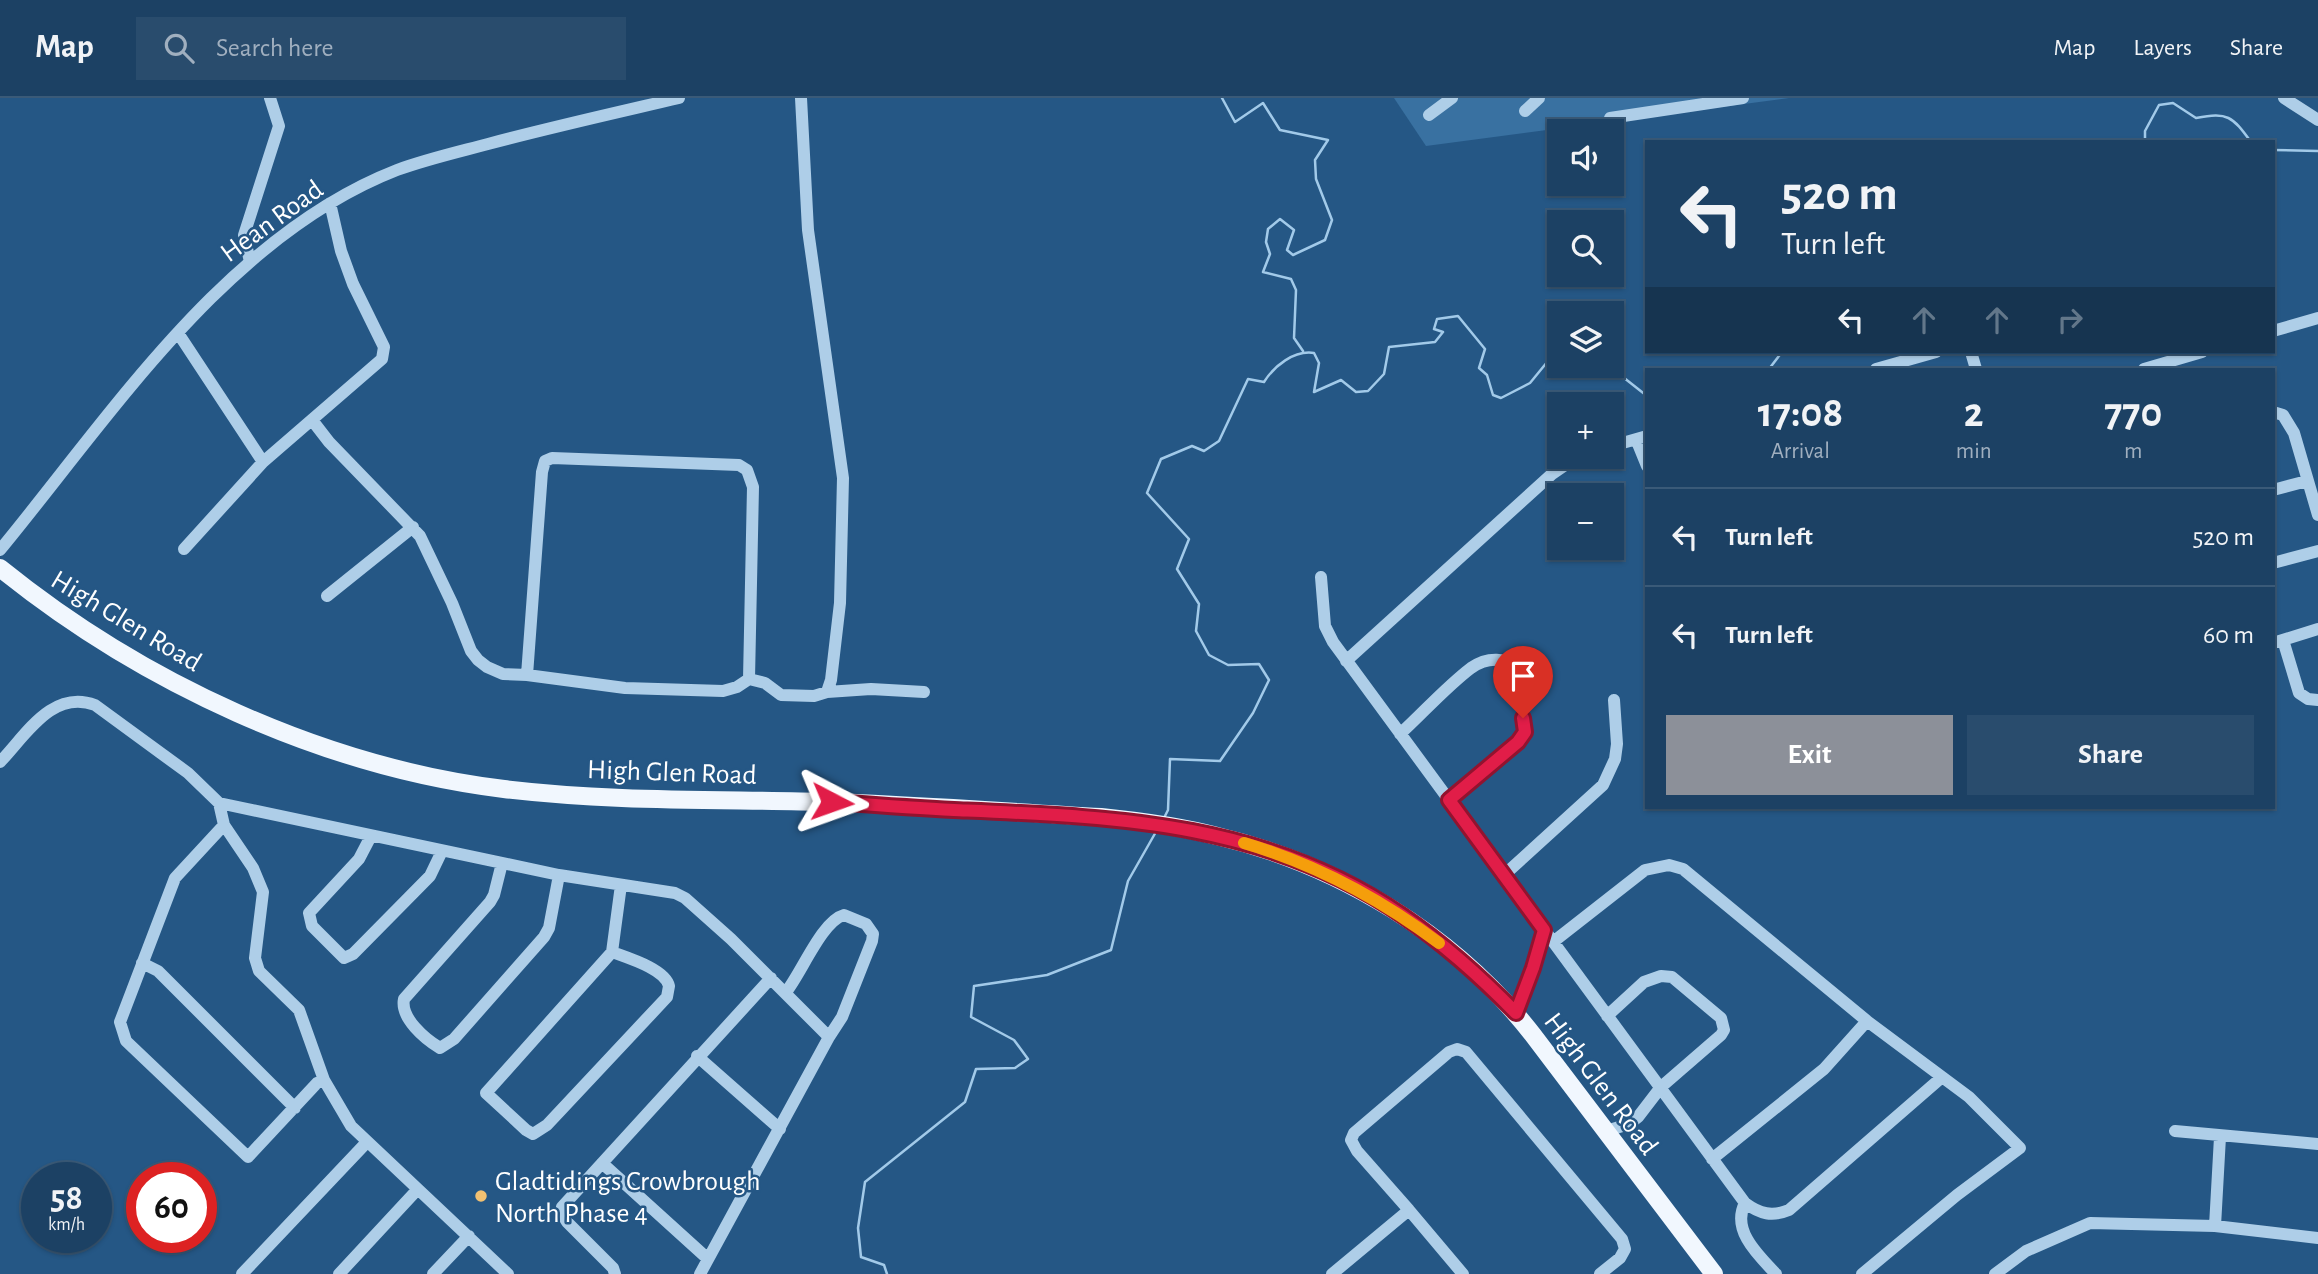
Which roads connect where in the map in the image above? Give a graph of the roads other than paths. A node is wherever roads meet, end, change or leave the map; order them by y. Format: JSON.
{"nodes":[{"id":1,"x":270,"y":98,"type":"edge"},
{"id":2,"x":679,"y":98,"type":"edge"},
{"id":3,"x":801,"y":98,"type":"edge"},
{"id":4,"x":1452,"y":98,"type":"edge"},
{"id":5,"x":1539,"y":98,"type":"edge"},
{"id":6,"x":1743,"y":98,"type":"edge"},
{"id":7,"x":2284,"y":98,"type":"edge"},
{"id":8,"x":1681,"y":102,"type":"edge"},
{"id":9,"x":1525,"y":111,"type":"dead end"},
{"id":10,"x":1429,"y":115,"type":"dead end"},
{"id":11,"x":1610,"y":118,"type":"dead end"},
{"id":12,"x":2318,"y":120,"type":"edge"},
{"id":13,"x":330,"y":203,"type":"junction"},
{"id":14,"x":250,"y":262,"type":"junction"},
{"id":15,"x":2318,"y":318,"type":"edge"},
{"id":16,"x":2275,"y":330,"type":"edge"},
{"id":17,"x":178,"y":333,"type":"junction"},
{"id":18,"x":1929,"y":354,"type":"edge"},
{"id":19,"x":2195,"y":354,"type":"edge"},
{"id":20,"x":1880,"y":368,"type":"edge"},
{"id":21,"x":2147,"y":368,"type":"edge"},
{"id":22,"x":2275,"y":413,"type":"edge"},
{"id":23,"x":312,"y":420,"type":"junction"},
{"id":24,"x":1642,"y":438,"type":"edge"},
{"id":25,"x":1624,"y":443,"type":"edge"},
{"id":26,"x":263,"y":462,"type":"junction"},
{"id":27,"x":1559,"y":469,"type":"edge"},
{"id":28,"x":2307,"y":481,"type":"junction"},
{"id":29,"x":2275,"y":489,"type":"edge"},
{"id":30,"x":2318,"y":515,"type":"edge"},
{"id":31,"x":413,"y":527,"type":"junction"},
{"id":32,"x":0,"y":550,"type":"edge"},
{"id":33,"x":184,"y":550,"type":"dead end"},
{"id":34,"x":2318,"y":551,"type":"edge"},
{"id":35,"x":2275,"y":562,"type":"edge"},
{"id":36,"x":0,"y":568,"type":"edge"},
{"id":37,"x":1321,"y":577,"type":"dead end"},
{"id":38,"x":327,"y":596,"type":"dead end"},
{"id":39,"x":2318,"y":629,"type":"edge"},
{"id":40,"x":2278,"y":642,"type":"edge"},
{"id":41,"x":1346,"y":661,"type":"junction"},
{"id":42,"x":527,"y":675,"type":"junction"},
{"id":43,"x":749,"y":679,"type":"junction"},
{"id":44,"x":827,"y":692,"type":"junction"},
{"id":45,"x":924,"y":692,"type":"dead end"},
{"id":46,"x":1614,"y":700,"type":"dead end"},
{"id":47,"x":2318,"y":700,"type":"edge"},
{"id":48,"x":1400,"y":734,"type":"junction"},
{"id":49,"x":0,"y":762,"type":"edge"},
{"id":50,"x":1449,"y":800,"type":"junction"},
{"id":51,"x":219,"y":803,"type":"junction"},
{"id":52,"x":224,"y":825,"type":"junction"},
{"id":53,"x":371,"y":835,"type":"junction"},
{"id":54,"x":442,"y":851,"type":"junction"},
{"id":55,"x":502,"y":863,"type":"junction"},
{"id":56,"x":559,"y":876,"type":"junction"},
{"id":57,"x":1503,"y":876,"type":"junction"},
{"id":58,"x":621,"y":885,"type":"junction"},
{"id":59,"x":1544,"y":930,"type":"junction"},
{"id":60,"x":1553,"y":942,"type":"junction"},
{"id":61,"x":612,"y":952,"type":"junction"},
{"id":62,"x":142,"y":963,"type":"junction"},
{"id":63,"x":771,"y":978,"type":"junction"},
{"id":64,"x":786,"y":992,"type":"junction"},
{"id":65,"x":1516,"y":1013,"type":"junction"},
{"id":66,"x":1607,"y":1016,"type":"junction"},
{"id":67,"x":1867,"y":1021,"type":"junction"},
{"id":68,"x":829,"y":1037,"type":"junction"},
{"id":69,"x":697,"y":1056,"type":"junction"},
{"id":70,"x":1941,"y":1078,"type":"junction"},
{"id":71,"x":324,"y":1080,"type":"junction"},
{"id":72,"x":1661,"y":1087,"type":"junction"},
{"id":73,"x":295,"y":1108,"type":"junction"},
{"id":74,"x":780,"y":1129,"type":"junction"},
{"id":75,"x":1606,"y":1131,"type":"junction"},
{"id":76,"x":2175,"y":1131,"type":"dead end"},
{"id":77,"x":2220,"y":1137,"type":"junction"},
{"id":78,"x":367,"y":1142,"type":"junction"},
{"id":79,"x":2318,"y":1144,"type":"edge"},
{"id":80,"x":1712,"y":1158,"type":"junction"},
{"id":81,"x":602,"y":1163,"type":"junction"},
{"id":82,"x":418,"y":1190,"type":"junction"},
{"id":83,"x":1745,"y":1203,"type":"junction"},
{"id":84,"x":1409,"y":1210,"type":"junction"},
{"id":85,"x":2215,"y":1226,"type":"junction"},
{"id":86,"x":468,"y":1236,"type":"junction"},
{"id":87,"x":2318,"y":1238,"type":"edge"},
{"id":88,"x":708,"y":1259,"type":"junction"},
{"id":89,"x":242,"y":1274,"type":"edge"},
{"id":90,"x":338,"y":1274,"type":"edge"},
{"id":91,"x":433,"y":1274,"type":"edge"},
{"id":92,"x":508,"y":1274,"type":"edge"},
{"id":93,"x":615,"y":1274,"type":"edge"},
{"id":94,"x":699,"y":1274,"type":"edge"},
{"id":95,"x":1332,"y":1274,"type":"edge"},
{"id":96,"x":1464,"y":1274,"type":"edge"},
{"id":97,"x":1600,"y":1274,"type":"edge"},
{"id":98,"x":1714,"y":1274,"type":"edge"},
{"id":99,"x":1776,"y":1274,"type":"edge"},
{"id":100,"x":1862,"y":1274,"type":"edge"},
{"id":101,"x":1995,"y":1274,"type":"edge"}],
"edges":[{"from":1,"to":14,"type":"street"},
{"from":2,"to":13,"type":"street","name":"Hean Road"},
{"from":3,"to":44,"type":"street"},
{"from":4,"to":10,"type":"street"},
{"from":5,"to":9,"type":"street"},
{"from":6,"to":8,"type":"street"},
{"from":7,"to":12,"type":"street"},
{"from":8,"to":11,"type":"street"},
{"from":13,"to":14,"type":"street","name":"Hean Road"},
{"from":13,"to":23,"type":"street"},
{"from":14,"to":17,"type":"street","name":"Hean Road"},
{"from":15,"to":16,"type":"street"},
{"from":17,"to":26,"type":"street"},
{"from":17,"to":32,"type":"street","name":"Hean Road"},
{"from":18,"to":20,"type":"street"},
{"from":19,"to":21,"type":"street"},
{"from":22,"to":28,"type":"street"},
{"from":23,"to":26,"type":"street"},
{"from":23,"to":31,"type":"street"},
{"from":24,"to":25,"type":"street"},
{"from":26,"to":33,"type":"street"},
{"from":27,"to":41,"type":"street"},
{"from":28,"to":29,"type":"street"},
{"from":28,"to":30,"type":"street"},
{"from":31,"to":38,"type":"street"},
{"from":31,"to":42,"type":"street"},
{"from":34,"to":35,"type":"street"},
{"from":36,"to":65,"type":"main road","name":"High Glen Road"},
{"from":37,"to":41,"type":"street"},
{"from":39,"to":40,"type":"street"},
{"from":40,"to":47,"type":"street"},
{"from":41,"to":48,"type":"street"},
{"from":42,"to":43,"type":"street"},
{"from":42,"to":43,"type":"street"},
{"from":43,"to":44,"type":"street"},
{"from":44,"to":45,"type":"street"},
{"from":46,"to":57,"type":"street"},
{"from":48,"to":50,"type":"street"},
{"from":48,"to":50,"type":"street"},
{"from":49,"to":51,"type":"street"},
{"from":50,"to":57,"type":"street"},
{"from":51,"to":52,"type":"street"},
{"from":51,"to":53,"type":"street"},
{"from":52,"to":62,"type":"street"},
{"from":52,"to":71,"type":"street"},
{"from":53,"to":54,"type":"street"},
{"from":53,"to":54,"type":"street"},
{"from":54,"to":55,"type":"street"},
{"from":55,"to":56,"type":"street"},
{"from":55,"to":56,"type":"street"},
{"from":56,"to":58,"type":"street"},
{"from":57,"to":59,"type":"street"},
{"from":58,"to":61,"type":"street"},
{"from":58,"to":63,"type":"street"},
{"from":59,"to":60,"type":"street"},
{"from":59,"to":65,"type":"street"},
{"from":60,"to":66,"type":"street"},
{"from":60,"to":67,"type":"street"},
{"from":61,"to":61,"type":"street"},
{"from":62,"to":73,"type":"street"},
{"from":62,"to":73,"type":"street"},
{"from":63,"to":64,"type":"street"},
{"from":63,"to":69,"type":"street"},
{"from":64,"to":68,"type":"street"},
{"from":64,"to":68,"type":"street"},
{"from":65,"to":75,"type":"main road","name":"High Glen Road"},
{"from":66,"to":72,"type":"street"},
{"from":66,"to":72,"type":"street"},
{"from":67,"to":70,"type":"street"},
{"from":67,"to":80,"type":"street"},
{"from":68,"to":74,"type":"street"},
{"from":69,"to":74,"type":"street"},
{"from":69,"to":81,"type":"street"},
{"from":70,"to":83,"type":"street"},
{"from":70,"to":100,"type":"street"},
{"from":71,"to":73,"type":"street"},
{"from":71,"to":78,"type":"street"},
{"from":72,"to":75,"type":"street"},
{"from":72,"to":80,"type":"street"},
{"from":74,"to":88,"type":"street"},
{"from":75,"to":98,"type":"main road","name":"High Glen Road"},
{"from":76,"to":77,"type":"street"},
{"from":77,"to":79,"type":"street"},
{"from":77,"to":85,"type":"street"},
{"from":78,"to":82,"type":"street"},
{"from":78,"to":89,"type":"street"},
{"from":80,"to":83,"type":"street"},
{"from":81,"to":88,"type":"street"},
{"from":81,"to":93,"type":"street"},
{"from":82,"to":86,"type":"street"},
{"from":82,"to":90,"type":"street"},
{"from":83,"to":99,"type":"street"},
{"from":84,"to":95,"type":"street"},
{"from":84,"to":96,"type":"street"},
{"from":84,"to":97,"type":"street"},
{"from":85,"to":87,"type":"street"},
{"from":85,"to":101,"type":"street"},
{"from":86,"to":91,"type":"street"},
{"from":86,"to":92,"type":"street"},
{"from":88,"to":94,"type":"street"}]}
